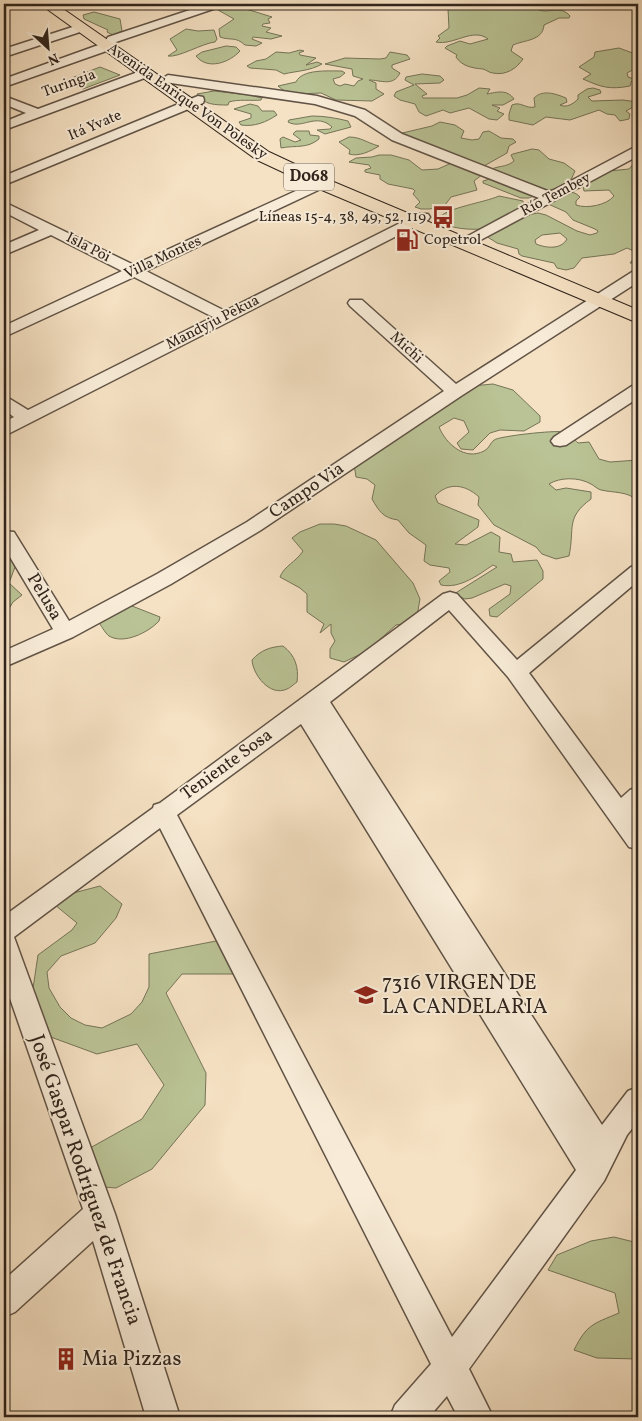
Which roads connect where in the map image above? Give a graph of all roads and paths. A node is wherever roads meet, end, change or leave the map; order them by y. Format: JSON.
{"nodes":[{"id":1,"x":47,"y":4,"type":"edge"},
{"id":2,"x":59,"y":4,"type":"edge"},
{"id":3,"x":218,"y":4,"type":"edge"},
{"id":4,"x":82,"y":28,"type":"junction"},
{"id":5,"x":110,"y":43,"type":"junction"},
{"id":6,"x":5,"y":52,"type":"edge"},
{"id":7,"x":146,"y":73,"type":"junction"},
{"id":8,"x":168,"y":79,"type":"junction"},
{"id":9,"x":4,"y":83,"type":"edge"},
{"id":10,"x":4,"y":100,"type":"edge"},
{"id":11,"x":193,"y":102,"type":"junction"},
{"id":12,"x":36,"y":113,"type":"junction"},
{"id":13,"x":4,"y":126,"type":"edge"},
{"id":14,"x":638,"y":151,"type":"edge"},
{"id":15,"x":4,"y":181,"type":"edge"},
{"id":16,"x":322,"y":183,"type":"junction"},
{"id":17,"x":550,"y":198,"type":"junction"},
{"id":18,"x":4,"y":206,"type":"edge"},
{"id":19,"x":418,"y":220,"type":"junction"},
{"id":20,"x":51,"y":230,"type":"junction"},
{"id":21,"x":473,"y":238,"type":"junction"},
{"id":22,"x":4,"y":250,"type":"edge"},
{"id":23,"x":134,"y":271,"type":"junction"},
{"id":24,"x":638,"y":275,"type":"edge"},
{"id":25,"x":603,"y":297,"type":"junction"},
{"id":26,"x":356,"y":303,"type":"dead end"},
{"id":27,"x":638,"y":308,"type":"edge"},
{"id":28,"x":225,"y":317,"type":"junction"},
{"id":29,"x":638,"y":317,"type":"edge"},
{"id":30,"x":4,"y":332,"type":"edge"},
{"id":31,"x":638,"y":390,"type":"edge"},
{"id":32,"x":455,"y":392,"type":"junction"},
{"id":33,"x":4,"y":403,"type":"edge"},
{"id":34,"x":27,"y":417,"type":"junction"},
{"id":35,"x":4,"y":428,"type":"edge"},
{"id":36,"x":560,"y":441,"type":"dead end"},
{"id":37,"x":7,"y":536,"type":"dead end"},
{"id":38,"x":638,"y":570,"type":"edge"},
{"id":39,"x":64,"y":632,"type":"junction"},
{"id":40,"x":4,"y":660,"type":"edge"},
{"id":41,"x":516,"y":672,"type":"junction"},
{"id":42,"x":310,"y":704,"type":"junction"},
{"id":43,"x":638,"y":796,"type":"edge"},
{"id":44,"x":163,"y":811,"type":"junction"},
{"id":45,"x":619,"y":814,"type":"junction"},
{"id":46,"x":638,"y":840,"type":"edge"},
{"id":47,"x":4,"y":930,"type":"edge"},
{"id":48,"x":4,"y":944,"type":"edge"},
{"id":49,"x":638,"y":1100,"type":"edge"},
{"id":50,"x":599,"y":1161,"type":"junction"},
{"id":51,"x":100,"y":1214,"type":"junction"},
{"id":52,"x":4,"y":1301,"type":"edge"},
{"id":53,"x":451,"y":1366,"type":"junction"},
{"id":54,"x":163,"y":1417,"type":"edge"},
{"id":55,"x":407,"y":1417,"type":"edge"},
{"id":56,"x":476,"y":1417,"type":"edge"}],
"edges":[{"from":1,"to":4,"type":"main road","name":"Avenida Enrique Von Polesky","number":"D068"},
{"from":2,"to":5,"type":"main road","name":"Avenida Enrique Von Polesky","number":"D068"},
{"from":3,"to":5,"type":"street"},
{"from":4,"to":5,"type":"main road","name":"Avenida Enrique Von Polesky","number":"D068"},
{"from":4,"to":6,"type":"street"},
{"from":5,"to":7,"type":"main road","name":"Avenida Enrique Von Polesky","number":"D068"},
{"from":5,"to":8,"type":"main road","name":"Avenida Enrique Von Polesky","number":"D068"},
{"from":5,"to":9,"type":"street"},
{"from":7,"to":11,"type":"main road","name":"Avenida Enrique Von Polesky","number":"D068"},
{"from":7,"to":12,"type":"street","name":"Turingia"},
{"from":8,"to":11,"type":"main road","name":"Avenida Enrique Von Polesky","number":"D068"},
{"from":8,"to":17,"type":"street"},
{"from":10,"to":12,"type":"street"},
{"from":11,"to":15,"type":"street","name":"Itá Yvate"},
{"from":11,"to":16,"type":"main road","name":"Avenida Enrique Von Polesky","number":"D068"},
{"from":11,"to":19,"type":"main road","name":"Avenida Enrique Von Polesky","number":"D068"},
{"from":12,"to":13,"type":"street","name":"Turingia"},
{"from":14,"to":17,"type":"street","name":"Río Tembey"},
{"from":16,"to":19,"type":"main road","name":"Avenida Enrique Von Polesky","number":"D068"},
{"from":16,"to":23,"type":"street","name":"Villa Montes"},
{"from":17,"to":21,"type":"street","name":"Río Tembey"},
{"from":18,"to":20,"type":"street","name":"Isla Poi"},
{"from":19,"to":21,"type":"main road","name":"Avenida Enrique Von Polesky","number":"D068"},
{"from":19,"to":25,"type":"main road","name":"Avenida Enrique Von Polesky","number":"D068"},
{"from":19,"to":28,"type":"street","name":"Mandyju Pekua"},
{"from":20,"to":22,"type":"street"},
{"from":20,"to":23,"type":"street","name":"Isla Poi"},
{"from":21,"to":25,"type":"main road","name":"Avenida Enrique Von Polesky","number":"D068"},
{"from":23,"to":28,"type":"street","name":"Isla Poi"},
{"from":23,"to":30,"type":"street","name":"Villa Montes"},
{"from":24,"to":25,"type":"street","name":"Campo Via"},
{"from":25,"to":27,"type":"main road","name":"Avenida Enrique Von Polesky","number":"D068"},
{"from":25,"to":29,"type":"main road","name":"Avenida Enrique Von Polesky","number":"D068"},
{"from":25,"to":32,"type":"street","name":"Campo Via"},
{"from":26,"to":32,"type":"street","name":"Michi"},
{"from":28,"to":34,"type":"street","name":"Mandyju Pekua"},
{"from":31,"to":36,"type":"street"},
{"from":32,"to":39,"type":"street","name":"Campo Via"},
{"from":33,"to":34,"type":"street"},
{"from":34,"to":35,"type":"street","name":"Mandyju Pekua"},
{"from":37,"to":39,"type":"street","name":"Pelusa"},
{"from":38,"to":41,"type":"street"},
{"from":39,"to":40,"type":"street","name":"Campo Via"},
{"from":41,"to":42,"type":"street","name":"Teniente Sosa"},
{"from":41,"to":45,"type":"street"},
{"from":42,"to":44,"type":"street","name":"Teniente Sosa"},
{"from":42,"to":50,"type":"street"},
{"from":43,"to":45,"type":"street"},
{"from":44,"to":47,"type":"street","name":"Teniente Sosa"},
{"from":44,"to":53,"type":"street"},
{"from":45,"to":46,"type":"street"},
{"from":48,"to":51,"type":"street","name":"José Gaspar Rodríguez de Francia"},
{"from":49,"to":50,"type":"street"},
{"from":50,"to":53,"type":"street"},
{"from":51,"to":52,"type":"street"},
{"from":51,"to":54,"type":"street","name":"José Gaspar Rodríguez de Francia"},
{"from":53,"to":55,"type":"street"},
{"from":53,"to":56,"type":"street"}]}
